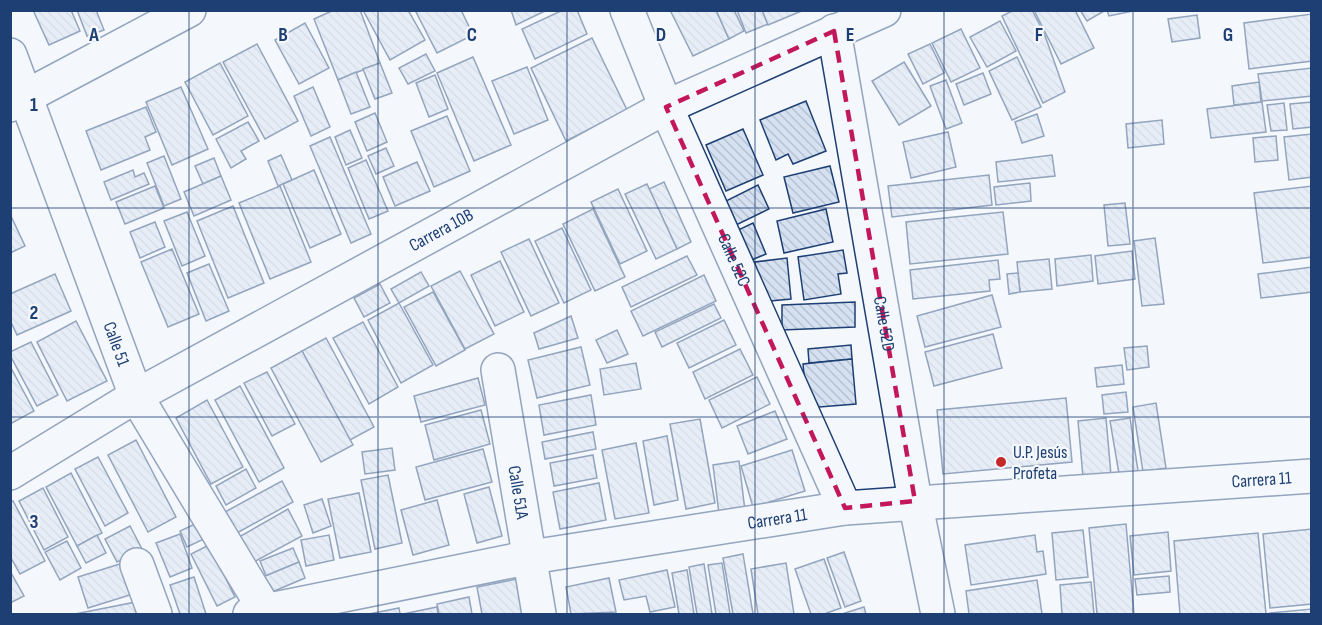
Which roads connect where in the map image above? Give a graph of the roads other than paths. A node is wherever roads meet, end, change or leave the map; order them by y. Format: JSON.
{"nodes":[{"id":1,"x":189,"y":10,"type":"edge"},
{"id":2,"x":627,"y":10,"type":"edge"},
{"id":3,"x":884,"y":10,"type":"edge"},
{"id":4,"x":834,"y":31,"type":"junction"},
{"id":5,"x":10,"y":55,"type":"edge"},
{"id":6,"x":18,"y":101,"type":"edge"},
{"id":7,"x":666,"y":107,"type":"junction"},
{"id":8,"x":498,"y":370,"type":"dead end"},
{"id":9,"x":136,"y":396,"type":"junction"},
{"id":10,"x":10,"y":472,"type":"edge"},
{"id":11,"x":1311,"y":477,"type":"edge"},
{"id":12,"x":915,"y":501,"type":"junction"},
{"id":13,"x":845,"y":508,"type":"junction"},
{"id":14,"x":531,"y":557,"type":"junction"},
{"id":15,"x":138,"y":565,"type":"dead end"},
{"id":16,"x":310,"y":608,"type":"edge"},
{"id":17,"x":257,"y":612,"type":"edge"},
{"id":18,"x":155,"y":615,"type":"edge"},
{"id":19,"x":539,"y":615,"type":"edge"},
{"id":20,"x":938,"y":615,"type":"edge"}],
"edges":[{"from":1,"to":6,"type":"street"},
{"from":2,"to":7,"type":"street","name":"Calle 52C"},
{"from":3,"to":4,"type":"street","name":"Carrera 10B"},
{"from":4,"to":7,"type":"street","name":"Carrera 10B"},
{"from":4,"to":12,"type":"street","name":"Calle 52D"},
{"from":5,"to":6,"type":"street","name":"Calle 51"},
{"from":6,"to":9,"type":"street","name":"Calle 51"},
{"from":7,"to":9,"type":"street","name":"Carrera 10B"},
{"from":7,"to":13,"type":"street","name":"Calle 52C"},
{"from":8,"to":14,"type":"street","name":"Calle 51A"},
{"from":9,"to":10,"type":"street","name":"Carrera 10B"},
{"from":9,"to":17,"type":"street","name":"Calle 51"},
{"from":11,"to":12,"type":"street","name":"Carrera 11"},
{"from":12,"to":13,"type":"street","name":"Carrera 11"},
{"from":12,"to":20,"type":"street","name":"Calle 52D"},
{"from":13,"to":14,"type":"street","name":"Carrera 11"},
{"from":14,"to":16,"type":"street","name":"Carrera 11"},
{"from":14,"to":19,"type":"street","name":"Calle 51A"},
{"from":15,"to":18,"type":"street"},
{"from":16,"to":17,"type":"street","name":"Carrera 11"}]}
